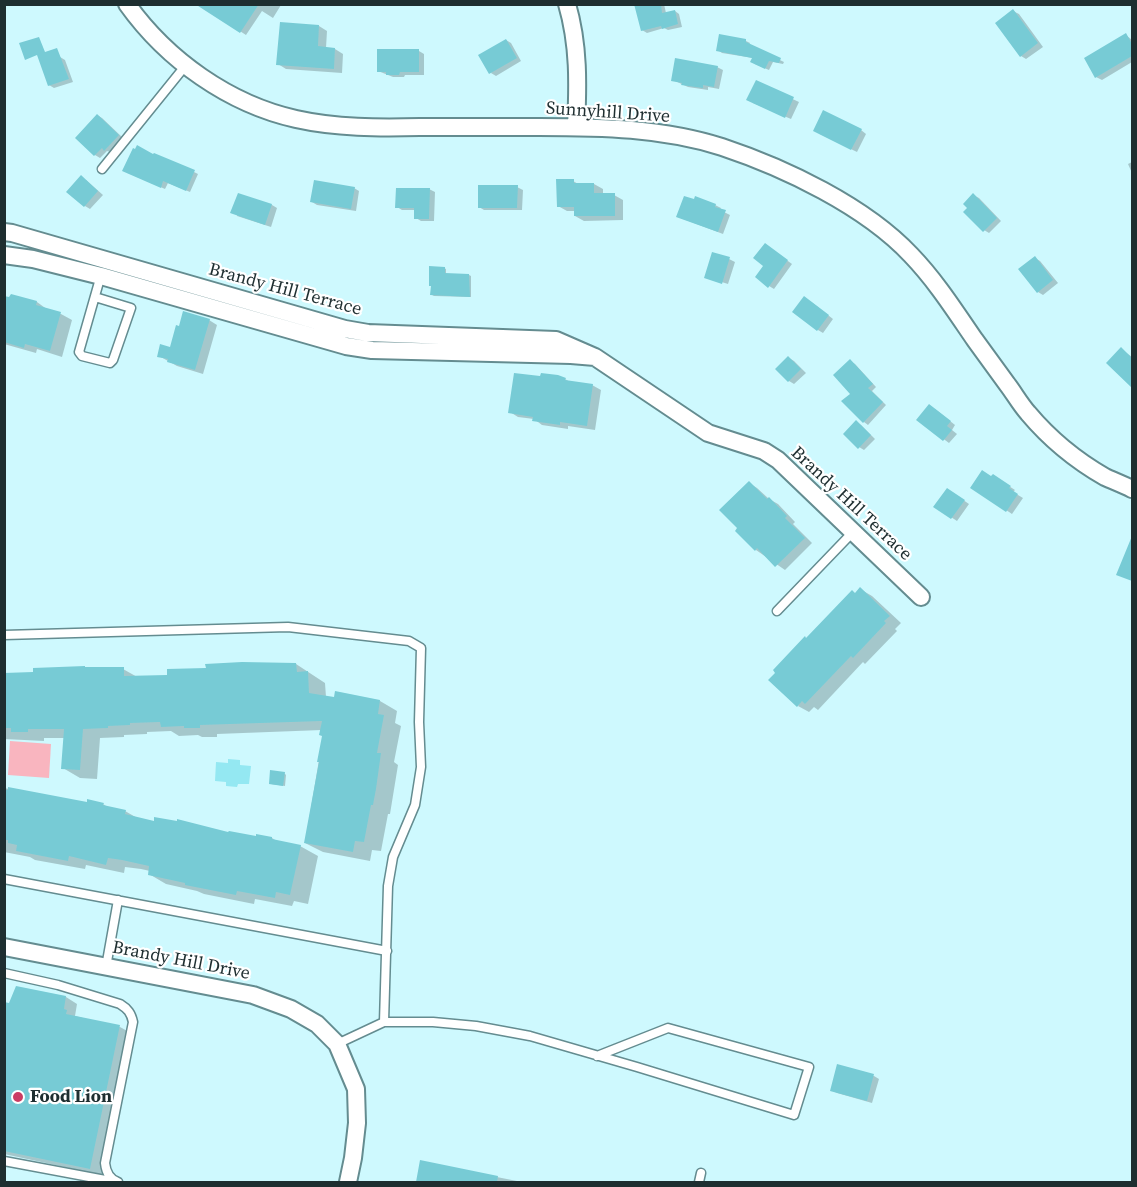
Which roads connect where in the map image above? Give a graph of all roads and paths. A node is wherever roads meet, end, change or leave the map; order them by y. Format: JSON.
{"nodes":[{"id":1,"x":127,"y":4,"type":"edge"},
{"id":2,"x":567,"y":4,"type":"edge"},
{"id":3,"x":186,"y":65,"type":"junction"},
{"id":4,"x":576,"y":127,"type":"junction"},
{"id":5,"x":102,"y":169,"type":"dead end"},
{"id":6,"x":4,"y":232,"type":"edge"},
{"id":7,"x":4,"y":255,"type":"edge"},
{"id":8,"x":105,"y":260,"type":"junction"},
{"id":9,"x":101,"y":276,"type":"junction"},
{"id":10,"x":94,"y":297,"type":"junction"},
{"id":11,"x":595,"y":357,"type":"junction"},
{"id":12,"x":1132,"y":489,"type":"edge"},
{"id":13,"x":853,"y":532,"type":"junction"},
{"id":14,"x":921,"y":597,"type":"dead end"},
{"id":15,"x":777,"y":610,"type":"dead end"},
{"id":16,"x":4,"y":635,"type":"edge"},
{"id":17,"x":4,"y":879,"type":"edge"},
{"id":18,"x":118,"y":900,"type":"junction"},
{"id":19,"x":4,"y":947,"type":"edge"},
{"id":20,"x":387,"y":951,"type":"junction"},
{"id":21,"x":106,"y":967,"type":"junction"},
{"id":22,"x":4,"y":973,"type":"edge"},
{"id":23,"x":384,"y":1022,"type":"junction"},
{"id":24,"x":337,"y":1044,"type":"junction"},
{"id":25,"x":597,"y":1056,"type":"junction"},
{"id":26,"x":4,"y":1161,"type":"edge"},
{"id":27,"x":117,"y":1182,"type":"edge"},
{"id":28,"x":348,"y":1182,"type":"edge"}],
"edges":[{"from":1,"to":3,"type":"street","name":"Sunnyhill Drive"},
{"from":2,"to":4,"type":"street"},
{"from":3,"to":4,"type":"street","name":"Sunnyhill Drive"},
{"from":3,"to":5,"type":"lane"},
{"from":4,"to":12,"type":"street","name":"Sunnyhill Drive"},
{"from":6,"to":8,"type":"street","name":"Brandy Hill Terrace"},
{"from":7,"to":9,"type":"street","name":"Brandy Hill Terrace"},
{"from":8,"to":9,"type":"lane"},
{"from":8,"to":11,"type":"street","name":"Brandy Hill Terrace"},
{"from":9,"to":10,"type":"lane"},
{"from":9,"to":11,"type":"street","name":"Brandy Hill Terrace"},
{"from":10,"to":10,"type":"lane"},
{"from":11,"to":13,"type":"street","name":"Brandy Hill Terrace"},
{"from":13,"to":14,"type":"street","name":"Brandy Hill Terrace"},
{"from":13,"to":15,"type":"lane"},
{"from":16,"to":20,"type":"lane"},
{"from":17,"to":18,"type":"lane"},
{"from":18,"to":20,"type":"lane"},
{"from":18,"to":21,"type":"lane"},
{"from":19,"to":21,"type":"street","name":"Brandy Hill Drive"},
{"from":20,"to":23,"type":"lane"},
{"from":21,"to":24,"type":"street","name":"Brandy Hill Drive"},
{"from":22,"to":27,"type":"lane"},
{"from":23,"to":24,"type":"lane"},
{"from":23,"to":25,"type":"lane"},
{"from":24,"to":28,"type":"street"},
{"from":25,"to":25,"type":"lane"},
{"from":26,"to":27,"type":"lane"}]}
